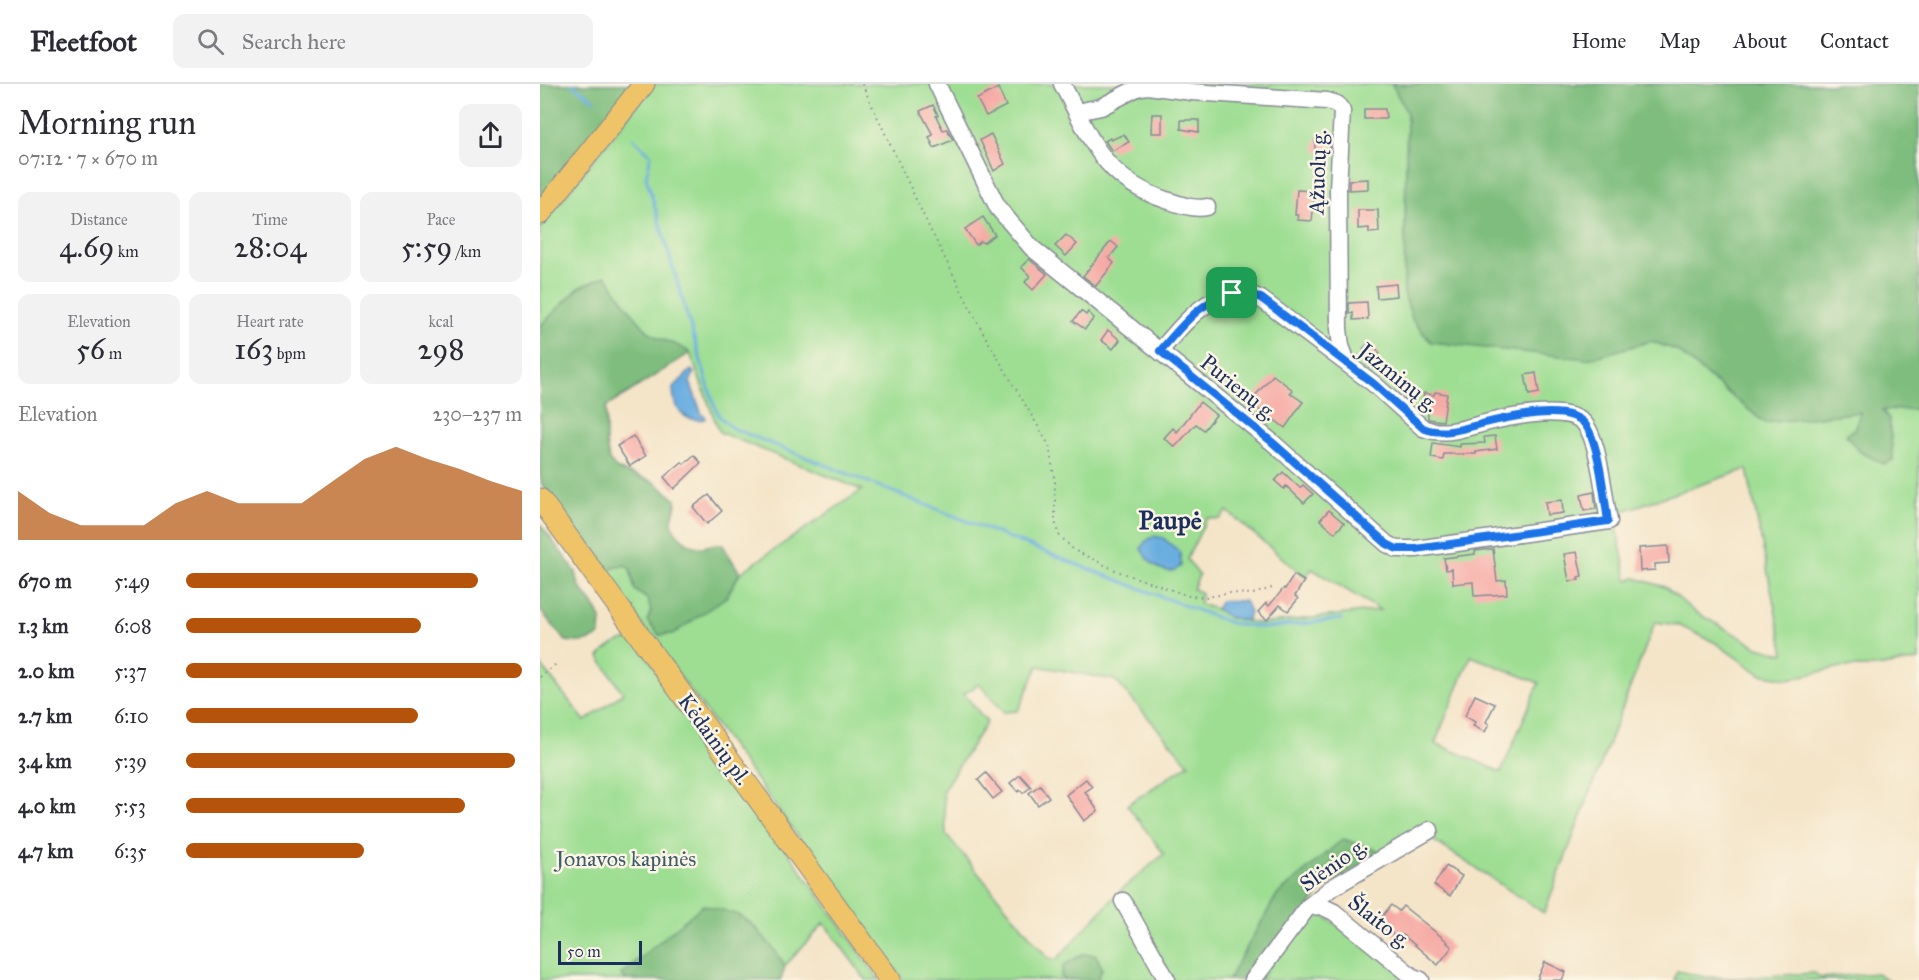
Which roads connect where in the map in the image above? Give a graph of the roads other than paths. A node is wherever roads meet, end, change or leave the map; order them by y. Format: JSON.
{"nodes":[{"id":1,"x":644,"y":84,"type":"edge"},
{"id":2,"x":938,"y":84,"type":"edge"},
{"id":3,"x":1062,"y":84,"type":"edge"},
{"id":4,"x":1077,"y":112,"type":"junction"},
{"id":5,"x":1207,"y":207,"type":"dead end"},
{"id":6,"x":540,"y":214,"type":"edge"},
{"id":7,"x":1160,"y":351,"type":"junction"},
{"id":8,"x":1348,"y":363,"type":"junction"},
{"id":9,"x":540,"y":499,"type":"edge"},
{"id":10,"x":1608,"y":521,"type":"joint"},
{"id":11,"x":1430,"y":830,"type":"dead end"},
{"id":12,"x":1123,"y":901,"type":"dead end"},
{"id":13,"x":1308,"y":908,"type":"junction"},
{"id":14,"x":890,"y":980,"type":"edge"},
{"id":15,"x":1167,"y":980,"type":"edge"},
{"id":16,"x":1253,"y":980,"type":"edge"},
{"id":17,"x":1421,"y":980,"type":"edge"}],
"edges":[{"from":1,"to":6,"type":"main road"},
{"from":2,"to":7,"type":"street","name":"Purienų g."},
{"from":3,"to":4,"type":"street"},
{"from":4,"to":5,"type":"street"},
{"from":4,"to":8,"type":"street","name":"Ąžuolų g."},
{"from":7,"to":8,"type":"street","name":"Jazminų g."},
{"from":7,"to":10,"type":"street","name":"Purienų g."},
{"from":8,"to":10,"type":"street","name":"Jazminų g."},
{"from":9,"to":14,"type":"main road","name":"Kėdainių pl."},
{"from":11,"to":13,"type":"street","name":"Slėnio g."},
{"from":12,"to":15,"type":"street"},
{"from":13,"to":16,"type":"street","name":"Slėnio g."},
{"from":13,"to":17,"type":"street","name":"Šlaito g."}]}
